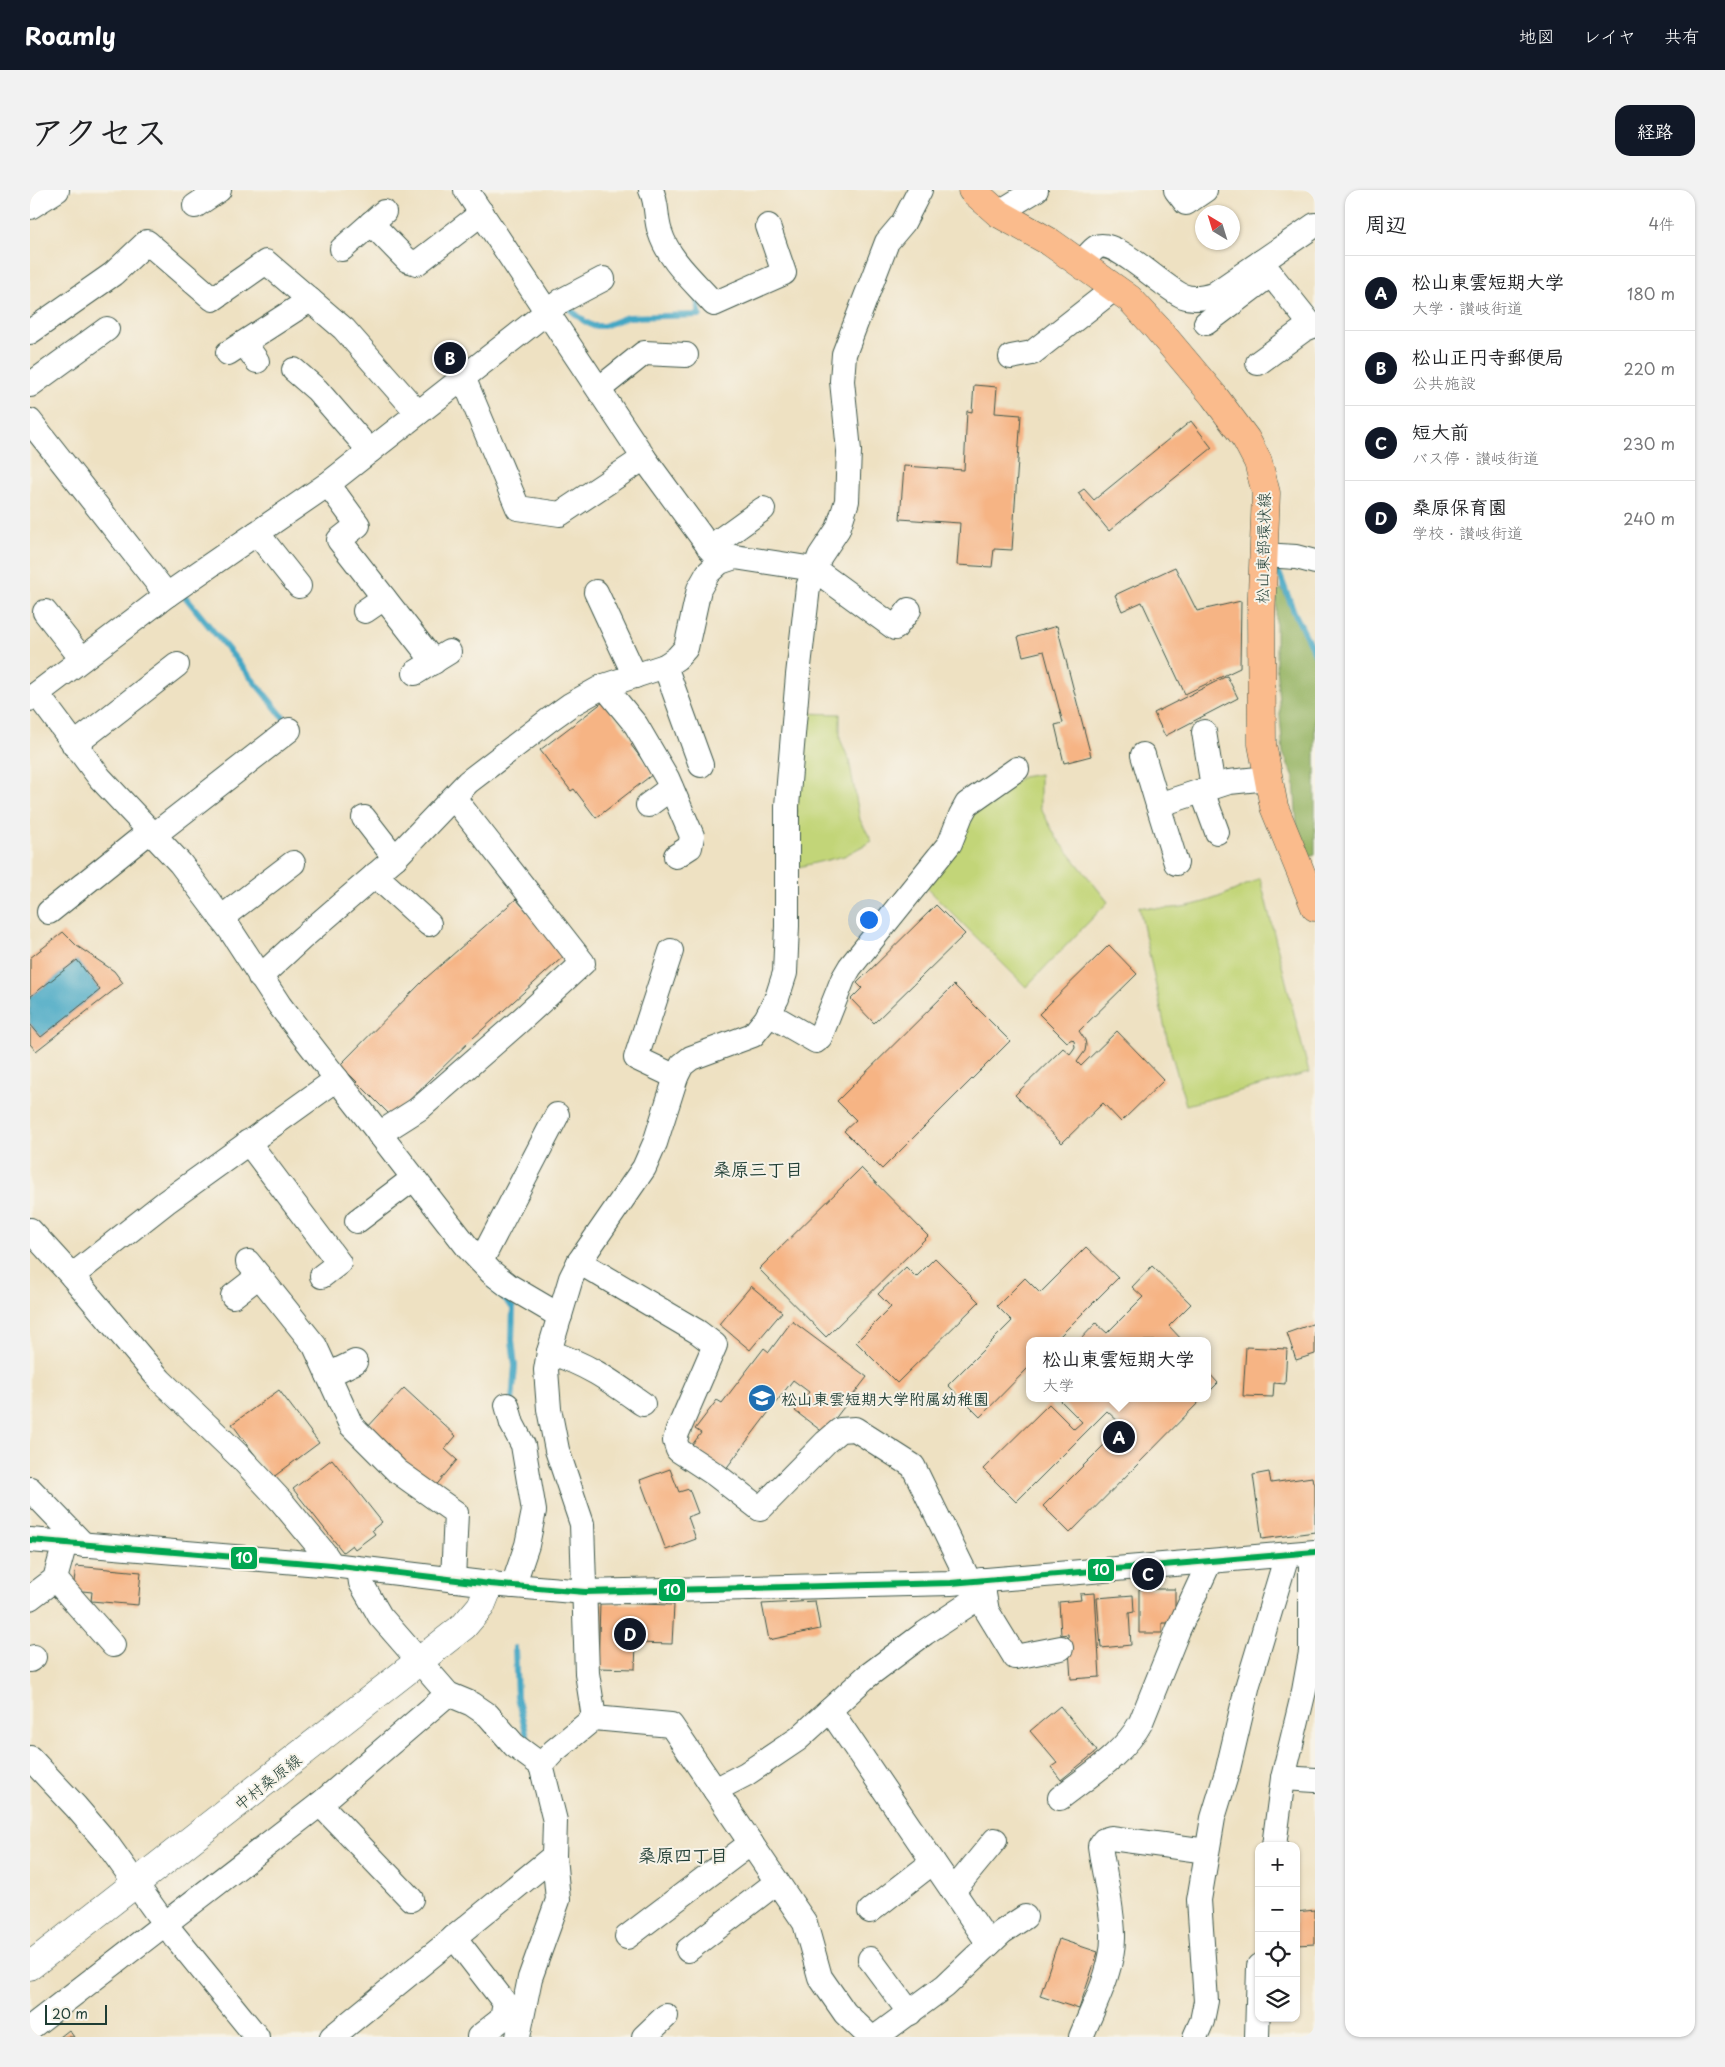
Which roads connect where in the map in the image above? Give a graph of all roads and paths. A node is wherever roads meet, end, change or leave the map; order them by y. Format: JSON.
{"nodes":[{"id":1,"x":57,"y":190,"type":"edge"},
{"id":2,"x":220,"y":190,"type":"edge"},
{"id":3,"x":466,"y":190,"type":"edge"},
{"id":4,"x":652,"y":190,"type":"edge"},
{"id":5,"x":920,"y":190,"type":"edge"},
{"id":6,"x":972,"y":190,"type":"edge"},
{"id":7,"x":1036,"y":190,"type":"edge"},
{"id":8,"x":1176,"y":190,"type":"edge"},
{"id":9,"x":1205,"y":190,"type":"edge"},
{"id":10,"x":195,"y":206,"type":"dead end"},
{"id":11,"x":30,"y":207,"type":"edge"},
{"id":12,"x":482,"y":213,"type":"junction"},
{"id":13,"x":998,"y":213,"type":"junction"},
{"id":14,"x":1315,"y":225,"type":"edge"},
{"id":15,"x":768,"y":226,"type":"dead end"},
{"id":16,"x":342,"y":248,"type":"dead end"},
{"id":17,"x":1081,"y":264,"type":"junction"},
{"id":18,"x":1266,"y":268,"type":"junction"},
{"id":19,"x":603,"y":279,"type":"dead end"},
{"id":20,"x":1115,"y":288,"type":"junction"},
{"id":21,"x":310,"y":300,"type":"junction"},
{"id":22,"x":548,"y":311,"type":"junction"},
{"id":23,"x":1206,"y":323,"type":"dead end"},
{"id":24,"x":1314,"y":326,"type":"edge"},
{"id":25,"x":107,"y":329,"type":"dead end"},
{"id":26,"x":30,"y":332,"type":"edge"},
{"id":27,"x":243,"y":352,"type":"dead end"},
{"id":28,"x":686,"y":355,"type":"dead end"},
{"id":29,"x":1010,"y":357,"type":"dead end"},
{"id":30,"x":1258,"y":364,"type":"dead end"},
{"id":31,"x":294,"y":370,"type":"dead end"},
{"id":32,"x":463,"y":377,"type":"junction"},
{"id":33,"x":30,"y":385,"type":"edge"},
{"id":34,"x":599,"y":389,"type":"junction"},
{"id":35,"x":418,"y":413,"type":"junction"},
{"id":36,"x":30,"y":421,"type":"edge"},
{"id":37,"x":370,"y":451,"type":"junction"},
{"id":38,"x":644,"y":458,"type":"junction"},
{"id":39,"x":328,"y":484,"type":"junction"},
{"id":40,"x":763,"y":509,"type":"dead end"},
{"id":41,"x":257,"y":533,"type":"junction"},
{"id":42,"x":715,"y":555,"type":"junction"},
{"id":43,"x":1263,"y":555,"type":"junction"},
{"id":44,"x":1315,"y":562,"type":"edge"},
{"id":45,"x":814,"y":569,"type":"junction"},
{"id":46,"x":299,"y":586,"type":"dead end"},
{"id":47,"x":596,"y":592,"type":"dead end"},
{"id":48,"x":167,"y":595,"type":"junction"},
{"id":49,"x":384,"y":598,"type":"junction"},
{"id":50,"x":909,"y":610,"type":"dead end"},
{"id":51,"x":365,"y":611,"type":"dead end"},
{"id":52,"x":46,"y":612,"type":"dead end"},
{"id":53,"x":82,"y":659,"type":"junction"},
{"id":54,"x":433,"y":662,"type":"dead end"},
{"id":55,"x":177,"y":665,"type":"dead end"},
{"id":56,"x":665,"y":666,"type":"junction"},
{"id":57,"x":635,"y":676,"type":"junction"},
{"id":58,"x":604,"y":686,"type":"junction"},
{"id":59,"x":33,"y":697,"type":"edge"},
{"id":60,"x":289,"y":730,"type":"dead end"},
{"id":61,"x":1204,"y":732,"type":"dead end"},
{"id":62,"x":74,"y":745,"type":"junction"},
{"id":63,"x":1143,"y":755,"type":"dead end"},
{"id":64,"x":701,"y":765,"type":"dead end"},
{"id":65,"x":1018,"y":770,"type":"dead end"},
{"id":66,"x":1268,"y":778,"type":"junction"},
{"id":67,"x":672,"y":788,"type":"junction"},
{"id":68,"x":1208,"y":789,"type":"junction"},
{"id":69,"x":454,"y":798,"type":"junction"},
{"id":70,"x":648,"y":805,"type":"dead end"},
{"id":71,"x":1158,"y":805,"type":"junction"},
{"id":72,"x":364,"y":818,"type":"dead end"},
{"id":73,"x":1217,"y":832,"type":"dead end"},
{"id":74,"x":152,"y":833,"type":"junction"},
{"id":75,"x":676,"y":856,"type":"dead end"},
{"id":76,"x":394,"y":858,"type":"junction"},
{"id":77,"x":292,"y":863,"type":"dead end"},
{"id":78,"x":1176,"y":863,"type":"dead end"},
{"id":79,"x":375,"y":875,"type":"junction"},
{"id":80,"x":1315,"y":907,"type":"edge"},
{"id":81,"x":48,"y":912,"type":"dead end"},
{"id":82,"x":221,"y":918,"type":"junction"},
{"id":83,"x":429,"y":924,"type":"dead end"},
{"id":84,"x":671,"y":951,"type":"dead end"},
{"id":85,"x":260,"y":977,"type":"junction"},
{"id":86,"x":769,"y":1014,"type":"junction"},
{"id":87,"x":676,"y":1077,"type":"junction"},
{"id":88,"x":336,"y":1079,"type":"junction"},
{"id":89,"x":557,"y":1115,"type":"dead end"},
{"id":90,"x":380,"y":1134,"type":"junction"},
{"id":91,"x":248,"y":1142,"type":"junction"},
{"id":92,"x":414,"y":1178,"type":"junction"},
{"id":93,"x":357,"y":1221,"type":"dead end"},
{"id":94,"x":30,"y":1230,"type":"edge"},
{"id":95,"x":481,"y":1261,"type":"junction"},
{"id":96,"x":579,"y":1262,"type":"junction"},
{"id":97,"x":72,"y":1276,"type":"junction"},
{"id":98,"x":322,"y":1276,"type":"dead end"},
{"id":99,"x":233,"y":1296,"type":"dead end"},
{"id":100,"x":560,"y":1316,"type":"junction"},
{"id":101,"x":549,"y":1352,"type":"junction"},
{"id":102,"x":355,"y":1362,"type":"dead end"},
{"id":103,"x":328,"y":1375,"type":"junction"},
{"id":104,"x":507,"y":1404,"type":"dead end"},
{"id":105,"x":643,"y":1404,"type":"dead end"},
{"id":106,"x":30,"y":1489,"type":"edge"},
{"id":107,"x":30,"y":1540,"type":"edge"},
{"id":108,"x":74,"y":1544,"type":"junction"},
{"id":109,"x":1313,"y":1552,"type":"edge"},
{"id":110,"x":1287,"y":1555,"type":"junction"},
{"id":111,"x":1210,"y":1561,"type":"junction"},
{"id":112,"x":332,"y":1566,"type":"junction"},
{"id":113,"x":358,"y":1569,"type":"junction"},
{"id":114,"x":55,"y":1579,"type":"junction"},
{"id":115,"x":453,"y":1580,"type":"junction"},
{"id":116,"x":502,"y":1585,"type":"junction"},
{"id":117,"x":978,"y":1585,"type":"junction"},
{"id":118,"x":585,"y":1592,"type":"junction"},
{"id":119,"x":30,"y":1598,"type":"edge"},
{"id":120,"x":113,"y":1645,"type":"dead end"},
{"id":121,"x":1061,"y":1648,"type":"dead end"},
{"id":122,"x":420,"y":1661,"type":"junction"},
{"id":123,"x":448,"y":1694,"type":"junction"},
{"id":124,"x":830,"y":1710,"type":"junction"},
{"id":125,"x":594,"y":1718,"type":"junction"},
{"id":126,"x":30,"y":1758,"type":"edge"},
{"id":127,"x":541,"y":1765,"type":"junction"},
{"id":128,"x":1283,"y":1778,"type":"junction"},
{"id":129,"x":1315,"y":1780,"type":"edge"},
{"id":130,"x":716,"y":1790,"type":"junction"},
{"id":131,"x":1060,"y":1798,"type":"dead end"},
{"id":132,"x":320,"y":1804,"type":"junction"},
{"id":133,"x":995,"y":1840,"type":"dead end"},
{"id":134,"x":1275,"y":1842,"type":"edge"},
{"id":135,"x":751,"y":1843,"type":"junction"},
{"id":136,"x":1207,"y":1851,"type":"junction"},
{"id":137,"x":554,"y":1856,"type":"junction"},
{"id":138,"x":933,"y":1862,"type":"junction"},
{"id":139,"x":777,"y":1882,"type":"junction"},
{"id":140,"x":136,"y":1885,"type":"junction"},
{"id":141,"x":953,"y":1892,"type":"junction"},
{"id":142,"x":411,"y":1899,"type":"dead end"},
{"id":143,"x":870,"y":1911,"type":"dead end"},
{"id":144,"x":1025,"y":1917,"type":"dead end"},
{"id":145,"x":164,"y":1923,"type":"junction"},
{"id":146,"x":454,"y":1937,"type":"junction"},
{"id":147,"x":627,"y":1937,"type":"dead end"},
{"id":148,"x":989,"y":1944,"type":"junction"},
{"id":149,"x":688,"y":1950,"type":"dead end"},
{"id":150,"x":870,"y":1959,"type":"dead end"},
{"id":151,"x":30,"y":1966,"type":"edge"},
{"id":152,"x":1259,"y":1977,"type":"edge"},
{"id":153,"x":910,"y":2013,"type":"junction"},
{"id":154,"x":666,"y":2016,"type":"dead end"},
{"id":155,"x":30,"y":2028,"type":"edge"},
{"id":156,"x":257,"y":2037,"type":"edge"},
{"id":157,"x":332,"y":2037,"type":"edge"},
{"id":158,"x":479,"y":2037,"type":"edge"},
{"id":159,"x":518,"y":2037,"type":"edge"},
{"id":160,"x":644,"y":2037,"type":"edge"},
{"id":161,"x":870,"y":2037,"type":"edge"},
{"id":162,"x":876,"y":2037,"type":"edge"},
{"id":163,"x":1081,"y":2037,"type":"edge"},
{"id":164,"x":1195,"y":2037,"type":"edge"},
{"id":165,"x":1257,"y":2037,"type":"edge"}],
"edges":[{"from":1,"to":11,"type":"street"},
{"from":2,"to":10,"type":"street"},
{"from":3,"to":12,"type":"street"},
{"from":4,"to":15,"type":"street"},
{"from":5,"to":45,"type":"street"},
{"from":6,"to":13,"type":"main road","name":"松山東部環状線"},
{"from":7,"to":13,"type":"street"},
{"from":8,"to":9,"type":"street"},
{"from":12,"to":16,"type":"street"},
{"from":12,"to":22,"type":"street"},
{"from":13,"to":17,"type":"main road","name":"松山東部環状線"},
{"from":14,"to":18,"type":"street"},
{"from":17,"to":18,"type":"street"},
{"from":17,"to":20,"type":"main road","name":"松山東部環状線"},
{"from":18,"to":23,"type":"street"},
{"from":18,"to":24,"type":"street"},
{"from":19,"to":22,"type":"street"},
{"from":20,"to":29,"type":"street"},
{"from":20,"to":43,"type":"main road","name":"松山東部環状線"},
{"from":21,"to":26,"type":"street"},
{"from":21,"to":27,"type":"street"},
{"from":21,"to":35,"type":"street"},
{"from":22,"to":32,"type":"street"},
{"from":22,"to":34,"type":"street"},
{"from":24,"to":30,"type":"street"},
{"from":25,"to":33,"type":"street"},
{"from":28,"to":34,"type":"street"},
{"from":31,"to":37,"type":"street"},
{"from":32,"to":35,"type":"street"},
{"from":32,"to":38,"type":"street"},
{"from":34,"to":38,"type":"street"},
{"from":35,"to":37,"type":"street"},
{"from":36,"to":48,"type":"street"},
{"from":37,"to":39,"type":"street"},
{"from":38,"to":42,"type":"street"},
{"from":39,"to":41,"type":"street"},
{"from":39,"to":49,"type":"street"},
{"from":40,"to":42,"type":"street"},
{"from":41,"to":46,"type":"street"},
{"from":41,"to":48,"type":"street"},
{"from":42,"to":45,"type":"street"},
{"from":42,"to":56,"type":"street"},
{"from":43,"to":44,"type":"street"},
{"from":43,"to":66,"type":"main road","name":"松山東部環状線"},
{"from":45,"to":50,"type":"street"},
{"from":45,"to":86,"type":"street"},
{"from":47,"to":57,"type":"street"},
{"from":48,"to":53,"type":"street"},
{"from":49,"to":51,"type":"street"},
{"from":49,"to":54,"type":"street"},
{"from":52,"to":53,"type":"street"},
{"from":53,"to":59,"type":"street"},
{"from":55,"to":62,"type":"street"},
{"from":56,"to":57,"type":"street"},
{"from":56,"to":64,"type":"street"},
{"from":57,"to":58,"type":"street"},
{"from":58,"to":67,"type":"street"},
{"from":58,"to":69,"type":"street"},
{"from":59,"to":62,"type":"street"},
{"from":60,"to":74,"type":"street"},
{"from":61,"to":68,"type":"street"},
{"from":62,"to":74,"type":"street"},
{"from":63,"to":71,"type":"street"},
{"from":65,"to":86,"type":"street"},
{"from":66,"to":68,"type":"street"},
{"from":66,"to":80,"type":"main road","name":"松山東部環状線"},
{"from":67,"to":70,"type":"street"},
{"from":67,"to":75,"type":"street"},
{"from":68,"to":71,"type":"street"},
{"from":68,"to":73,"type":"street"},
{"from":69,"to":76,"type":"street"},
{"from":69,"to":90,"type":"street"},
{"from":71,"to":78,"type":"street"},
{"from":72,"to":76,"type":"street"},
{"from":74,"to":81,"type":"street"},
{"from":74,"to":82,"type":"street"},
{"from":76,"to":79,"type":"street"},
{"from":77,"to":82,"type":"street"},
{"from":79,"to":83,"type":"street"},
{"from":79,"to":85,"type":"street"},
{"from":82,"to":85,"type":"street"},
{"from":84,"to":87,"type":"street"},
{"from":85,"to":88,"type":"street"},
{"from":86,"to":87,"type":"street"},
{"from":87,"to":96,"type":"street"},
{"from":88,"to":90,"type":"street"},
{"from":88,"to":91,"type":"street"},
{"from":89,"to":95,"type":"street"},
{"from":90,"to":92,"type":"street"},
{"from":91,"to":97,"type":"street"},
{"from":91,"to":98,"type":"street"},
{"from":92,"to":93,"type":"street"},
{"from":92,"to":95,"type":"street"},
{"from":94,"to":97,"type":"street"},
{"from":95,"to":100,"type":"street"},
{"from":96,"to":100,"type":"street"},
{"from":96,"to":117,"type":"street"},
{"from":97,"to":112,"type":"street"},
{"from":99,"to":103,"type":"street"},
{"from":100,"to":101,"type":"street"},
{"from":101,"to":105,"type":"street"},
{"from":101,"to":118,"type":"street"},
{"from":102,"to":103,"type":"street"},
{"from":103,"to":115,"type":"street"},
{"from":104,"to":116,"type":"street"},
{"from":106,"to":108,"type":"street"},
{"from":107,"to":108,"type":"street"},
{"from":108,"to":112,"type":"street"},
{"from":108,"to":114,"type":"street"},
{"from":109,"to":110,"type":"street"},
{"from":109,"to":128,"type":"street"},
{"from":110,"to":111,"type":"street"},
{"from":110,"to":136,"type":"street"},
{"from":111,"to":117,"type":"street"},
{"from":111,"to":131,"type":"street"},
{"from":112,"to":113,"type":"street"},
{"from":113,"to":115,"type":"street"},
{"from":113,"to":122,"type":"street"},
{"from":114,"to":119,"type":"street"},
{"from":114,"to":120,"type":"street"},
{"from":115,"to":116,"type":"street"},
{"from":116,"to":118,"type":"street"},
{"from":116,"to":122,"type":"street","name":"中村桑原線"},
{"from":117,"to":118,"type":"street"},
{"from":117,"to":121,"type":"street"},
{"from":117,"to":124,"type":"street"},
{"from":118,"to":125,"type":"street"},
{"from":122,"to":123,"type":"street"},
{"from":122,"to":140,"type":"street","name":"中村桑原線"},
{"from":123,"to":127,"type":"street"},
{"from":123,"to":132,"type":"street"},
{"from":124,"to":130,"type":"street"},
{"from":124,"to":138,"type":"street"},
{"from":125,"to":127,"type":"street"},
{"from":125,"to":130,"type":"street"},
{"from":126,"to":140,"type":"street"},
{"from":127,"to":137,"type":"street"},
{"from":128,"to":129,"type":"street"},
{"from":128,"to":134,"type":"street"},
{"from":130,"to":135,"type":"street"},
{"from":132,"to":142,"type":"street"},
{"from":132,"to":145,"type":"street"},
{"from":133,"to":141,"type":"street"},
{"from":135,"to":139,"type":"street"},
{"from":135,"to":147,"type":"street"},
{"from":136,"to":163,"type":"street"},
{"from":136,"to":164,"type":"street"},
{"from":137,"to":146,"type":"street"},
{"from":137,"to":159,"type":"street"},
{"from":138,"to":141,"type":"street"},
{"from":138,"to":143,"type":"street"},
{"from":139,"to":149,"type":"street"},
{"from":139,"to":161,"type":"street"},
{"from":140,"to":145,"type":"street"},
{"from":140,"to":151,"type":"street","name":"中村桑原線"},
{"from":141,"to":148,"type":"street"},
{"from":144,"to":148,"type":"street"},
{"from":145,"to":155,"type":"street"},
{"from":145,"to":156,"type":"street"},
{"from":146,"to":157,"type":"street"},
{"from":146,"to":158,"type":"street"},
{"from":148,"to":153,"type":"street"},
{"from":150,"to":153,"type":"street"},
{"from":152,"to":165,"type":"street"},
{"from":153,"to":162,"type":"street"},
{"from":154,"to":160,"type":"street"}]}
